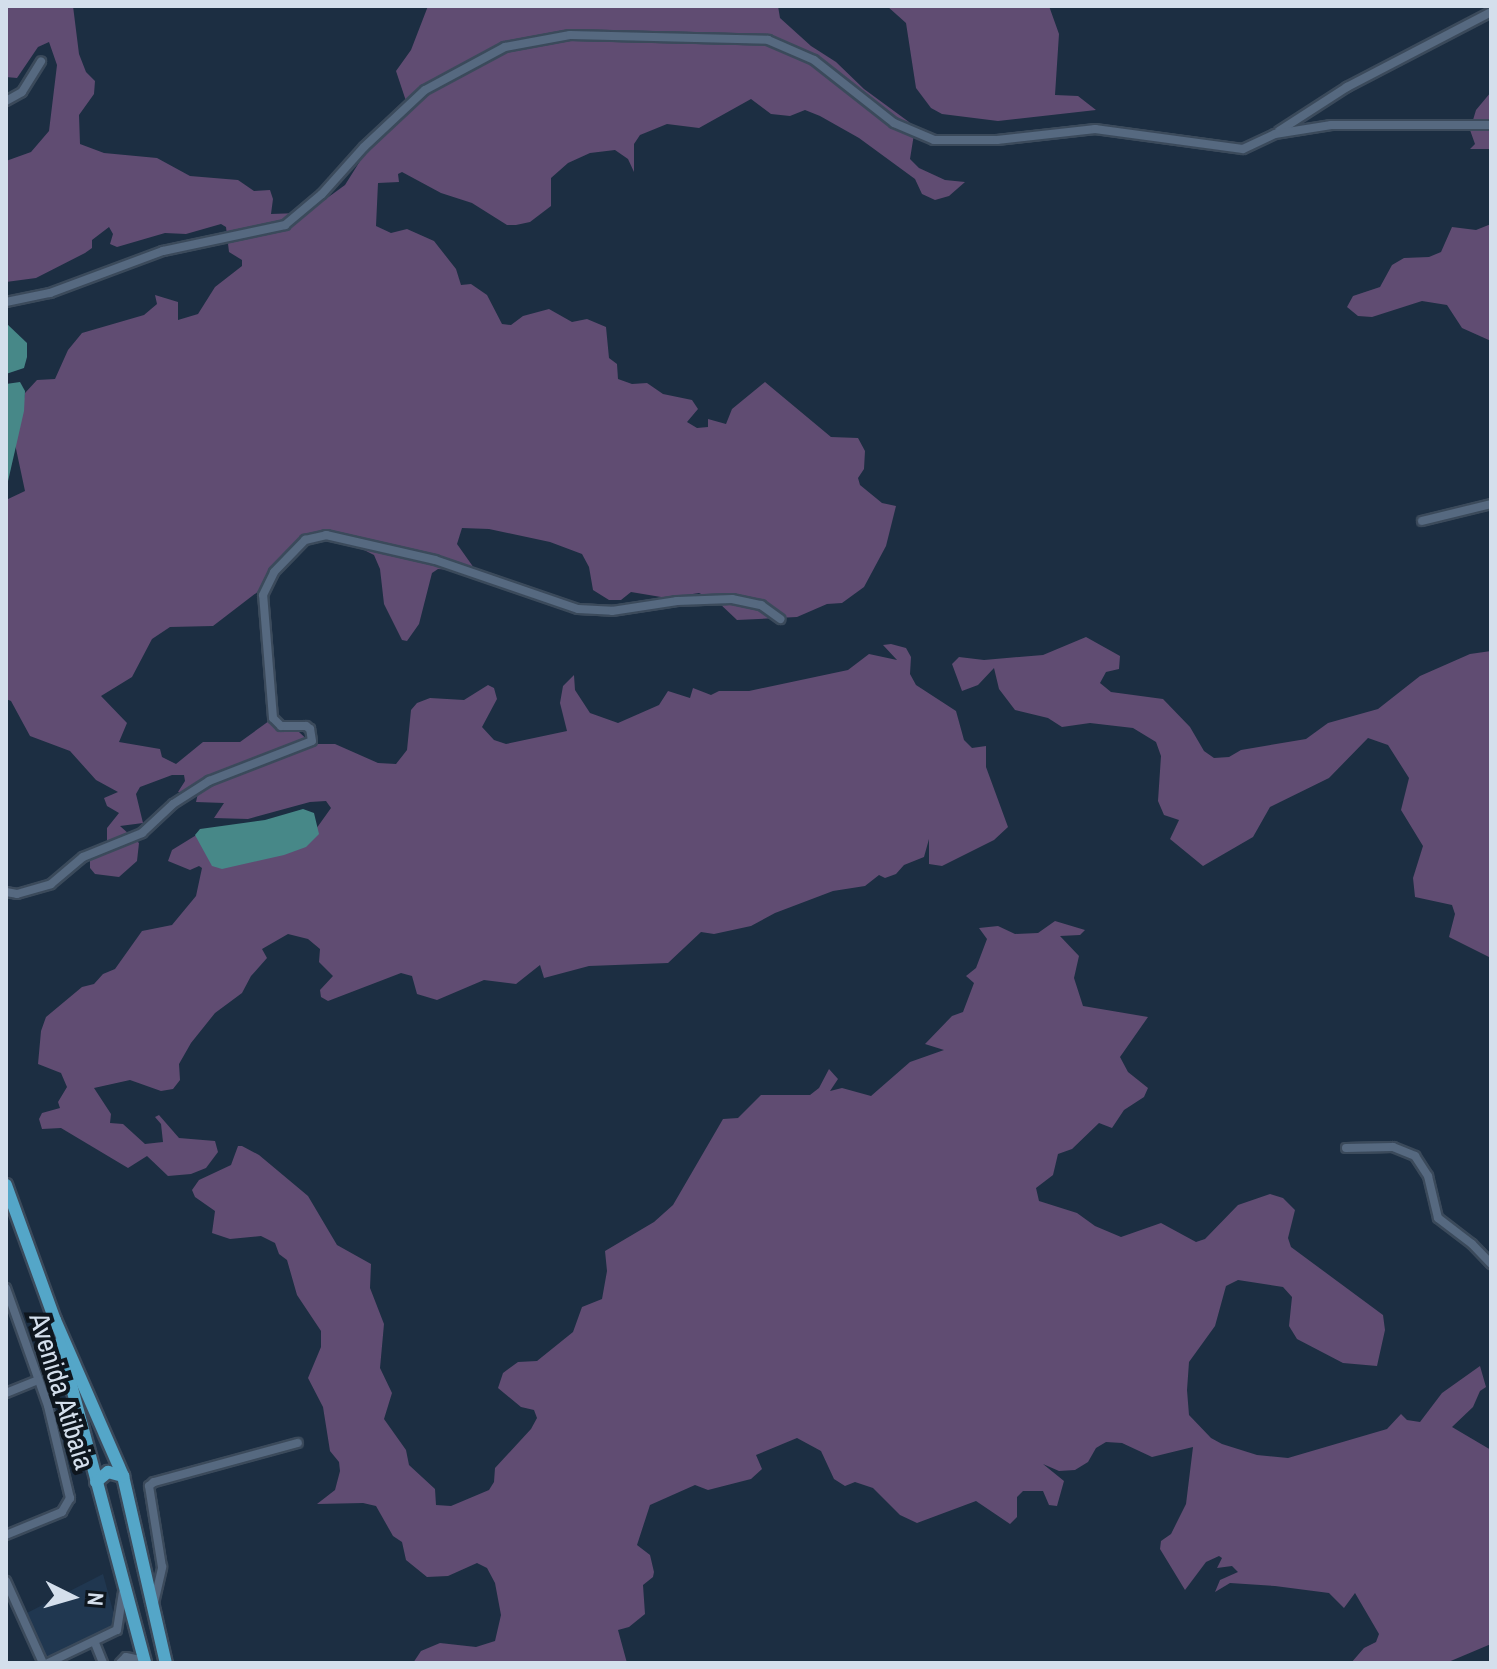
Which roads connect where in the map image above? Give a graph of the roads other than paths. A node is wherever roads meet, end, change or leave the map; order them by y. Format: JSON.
{"nodes":[{"id":1,"x":1491,"y":12,"type":"edge"},
{"id":2,"x":41,"y":62,"type":"dead end"},
{"id":3,"x":6,"y":101,"type":"edge"},
{"id":4,"x":1491,"y":125,"type":"edge"},
{"id":5,"x":1275,"y":134,"type":"junction"},
{"id":6,"x":6,"y":302,"type":"edge"},
{"id":7,"x":1491,"y":504,"type":"edge"},
{"id":8,"x":1422,"y":521,"type":"dead end"},
{"id":9,"x":780,"y":619,"type":"dead end"},
{"id":10,"x":6,"y":892,"type":"edge"},
{"id":11,"x":1346,"y":1148,"type":"dead end"},
{"id":12,"x":6,"y":1185,"type":"edge"},
{"id":13,"x":1491,"y":1264,"type":"edge"},
{"id":14,"x":6,"y":1288,"type":"edge"},
{"id":15,"x":55,"y":1320,"type":"junction"},
{"id":16,"x":38,"y":1380,"type":"junction"},
{"id":17,"x":6,"y":1393,"type":"edge"},
{"id":18,"x":298,"y":1443,"type":"dead end"},
{"id":19,"x":123,"y":1476,"type":"junction"},
{"id":20,"x":96,"y":1482,"type":"junction"},
{"id":21,"x":6,"y":1535,"type":"edge"},
{"id":22,"x":6,"y":1581,"type":"edge"},
{"id":23,"x":123,"y":1586,"type":"junction"},
{"id":24,"x":153,"y":1607,"type":"junction"},
{"id":25,"x":95,"y":1643,"type":"junction"},
{"id":26,"x":145,"y":1662,"type":"edge"},
{"id":27,"x":45,"y":1663,"type":"edge"},
{"id":28,"x":103,"y":1663,"type":"edge"},
{"id":29,"x":120,"y":1663,"type":"edge"},
{"id":30,"x":166,"y":1663,"type":"edge"}],
"edges":[{"from":1,"to":5,"type":"street"},
{"from":2,"to":3,"type":"street"},
{"from":4,"to":5,"type":"street"},
{"from":5,"to":6,"type":"street"},
{"from":7,"to":8,"type":"street"},
{"from":9,"to":10,"type":"street"},
{"from":11,"to":13,"type":"street"},
{"from":12,"to":15,"type":"main road"},
{"from":14,"to":16,"type":"street","name":"Avenida Atibaia"},
{"from":15,"to":19,"type":"main road"},
{"from":15,"to":20,"type":"main road"},
{"from":16,"to":17,"type":"street"},
{"from":16,"to":21,"type":"street","name":"Avenida Atibaia"},
{"from":18,"to":24,"type":"street"},
{"from":19,"to":20,"type":"main road"},
{"from":19,"to":24,"type":"main road"},
{"from":20,"to":23,"type":"main road"},
{"from":22,"to":27,"type":"street"},
{"from":23,"to":25,"type":"street"},
{"from":23,"to":26,"type":"main road"},
{"from":24,"to":30,"type":"main road"},
{"from":25,"to":27,"type":"street"},
{"from":25,"to":28,"type":"street"},
{"from":26,"to":29,"type":"street"}]}
